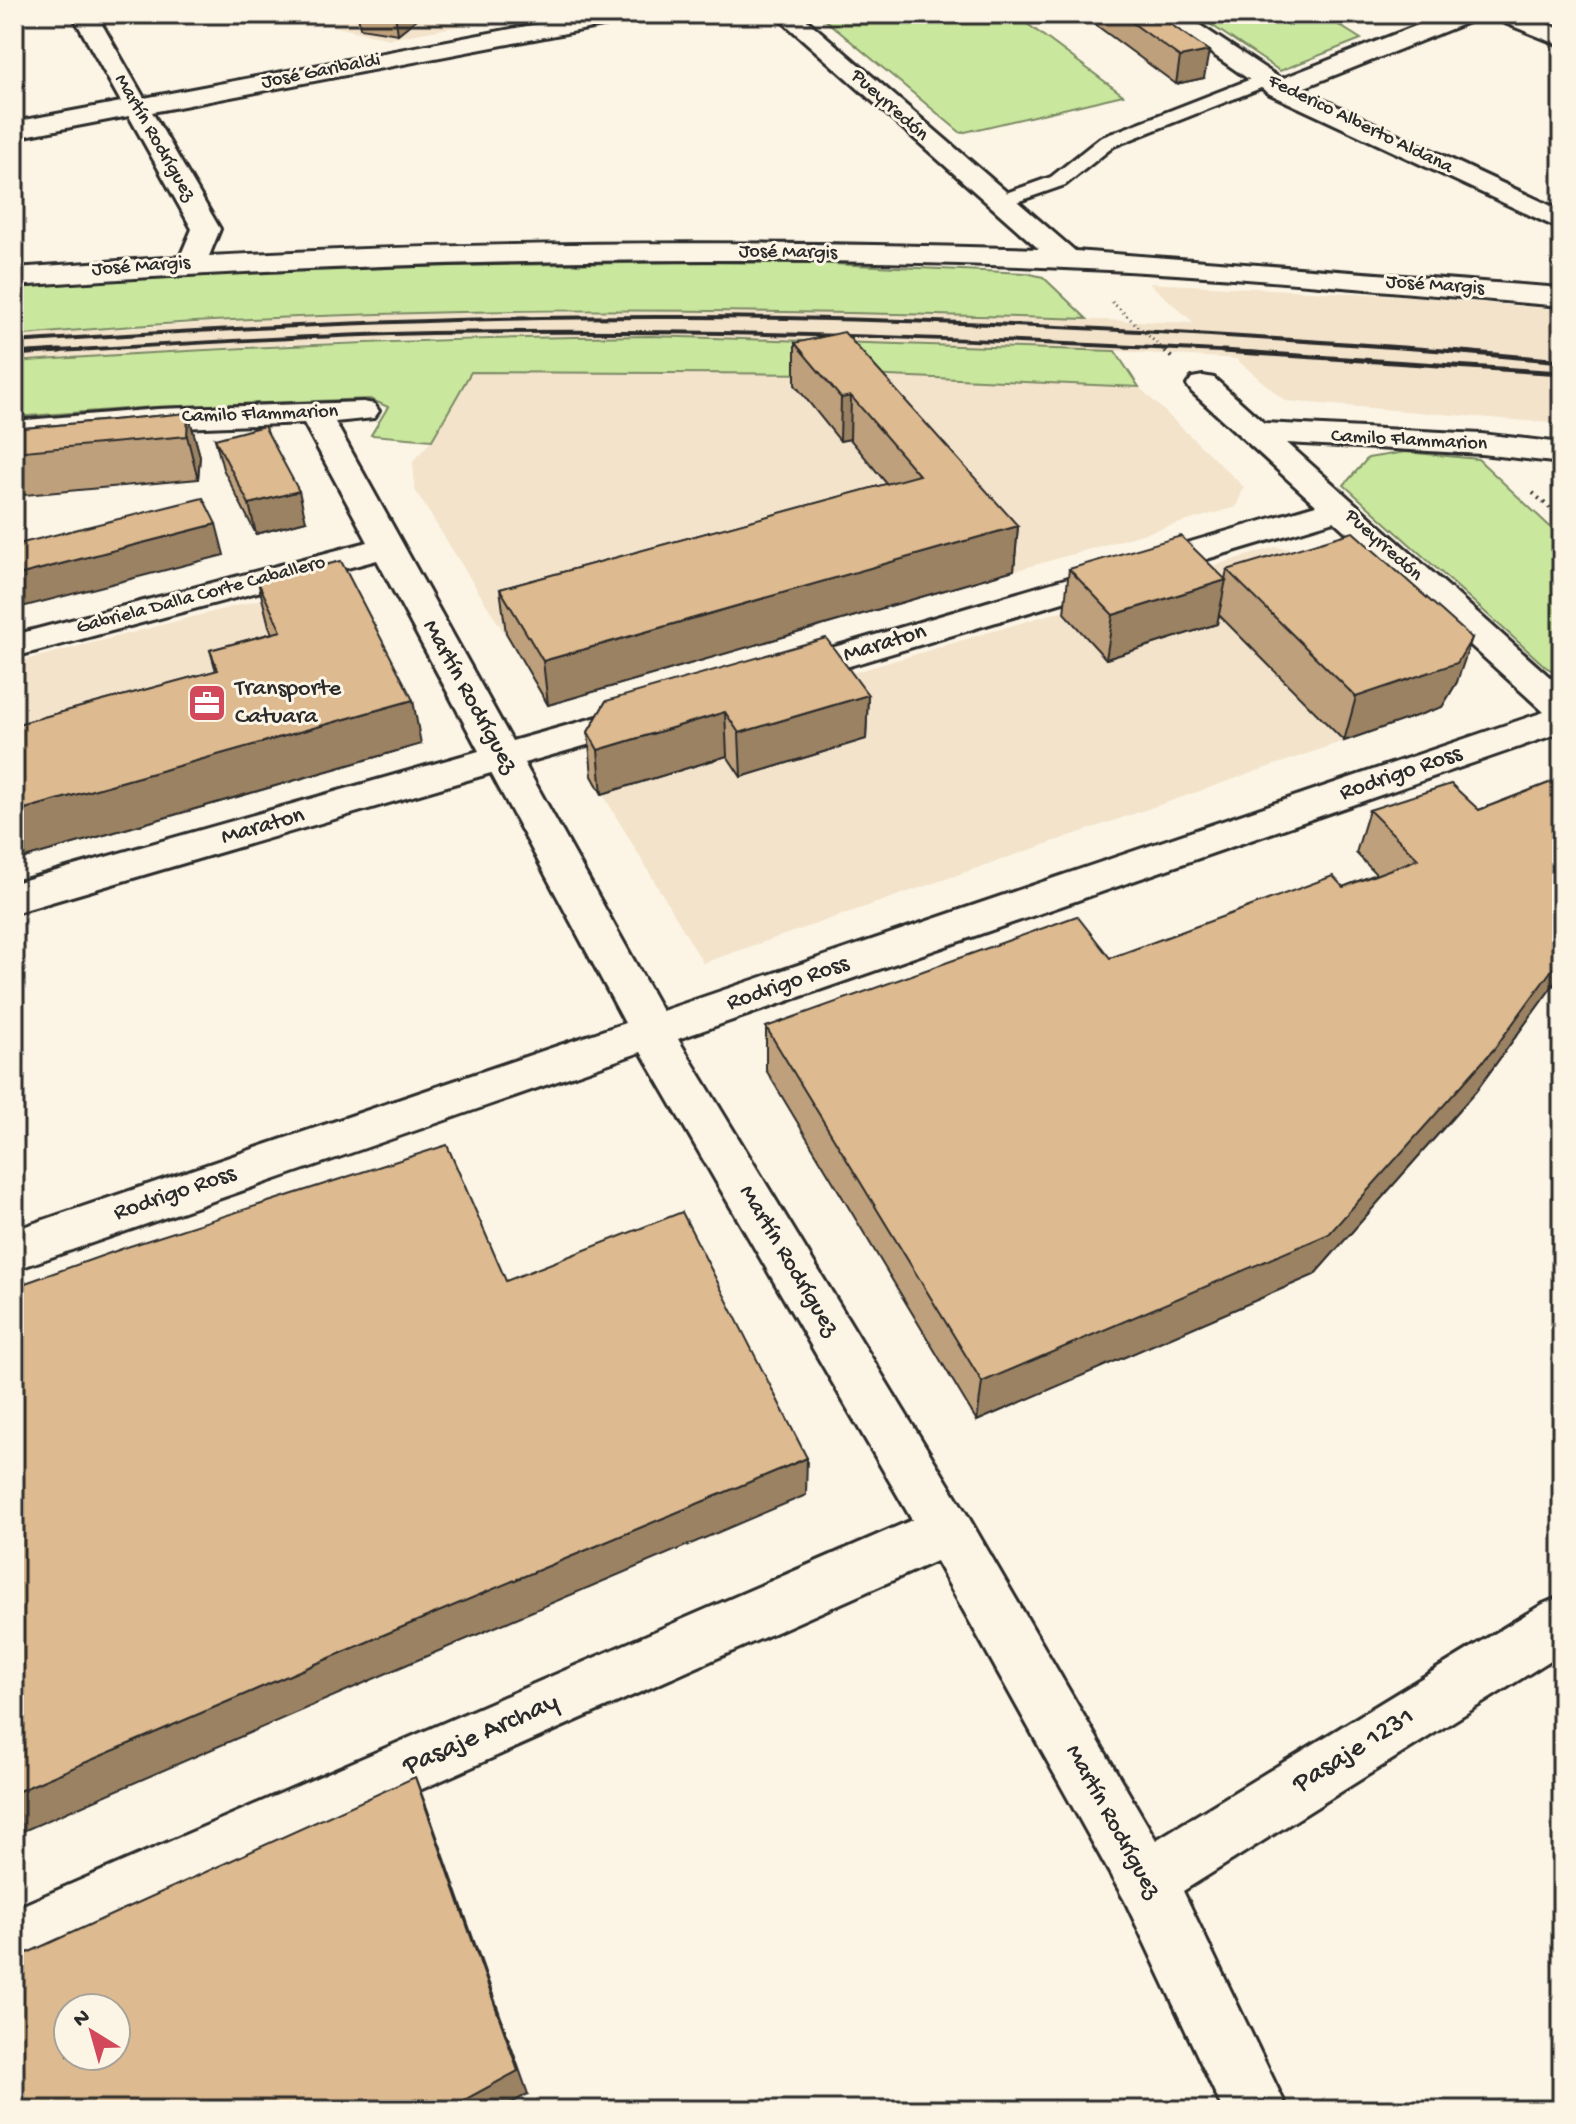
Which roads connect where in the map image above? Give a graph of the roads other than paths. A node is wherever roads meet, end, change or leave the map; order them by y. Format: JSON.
{"nodes":[{"id":1,"x":84,"y":14,"type":"edge"},
{"id":2,"x":629,"y":14,"type":"edge"},
{"id":3,"x":786,"y":14,"type":"edge"},
{"id":4,"x":1167,"y":14,"type":"edge"},
{"id":5,"x":1467,"y":14,"type":"edge"},
{"id":6,"x":1504,"y":14,"type":"edge"},
{"id":7,"x":1562,"y":39,"type":"edge"},
{"id":8,"x":1272,"y":84,"type":"junction"},
{"id":9,"x":137,"y":107,"type":"junction"},
{"id":10,"x":14,"y":130,"type":"edge"},
{"id":11,"x":999,"y":202,"type":"junction"},
{"id":12,"x":1562,"y":222,"type":"edge"},
{"id":13,"x":1067,"y":259,"type":"junction"},
{"id":14,"x":192,"y":263,"type":"junction"},
{"id":15,"x":14,"y":277,"type":"edge"},
{"id":16,"x":1562,"y":297,"type":"edge"},
{"id":17,"x":1203,"y":385,"type":"dead end"},
{"id":18,"x":363,"y":411,"type":"dead end"},
{"id":19,"x":315,"y":414,"type":"junction"},
{"id":20,"x":14,"y":431,"type":"edge"},
{"id":21,"x":1256,"y":432,"type":"junction"},
{"id":22,"x":1562,"y":453,"type":"edge"},
{"id":23,"x":1340,"y":508,"type":"junction"},
{"id":24,"x":388,"y":547,"type":"junction"},
{"id":25,"x":14,"y":646,"type":"edge"},
{"id":26,"x":746,"y":685,"type":"edge"},
{"id":27,"x":670,"y":708,"type":"edge"},
{"id":28,"x":1562,"y":708,"type":"edge"},
{"id":29,"x":1562,"y":719,"type":"edge"},
{"id":30,"x":503,"y":758,"type":"junction"},
{"id":31,"x":14,"y":898,"type":"edge"},
{"id":32,"x":651,"y":1031,"type":"junction"},
{"id":33,"x":14,"y":1250,"type":"edge"},
{"id":34,"x":947,"y":1530,"type":"junction"},
{"id":35,"x":1562,"y":1622,"type":"edge"},
{"id":36,"x":1146,"y":1880,"type":"junction"},
{"id":37,"x":14,"y":1940,"type":"edge"},
{"id":38,"x":1256,"y":2110,"type":"edge"}],
"edges":[{"from":1,"to":9,"type":"street","name":"Martín Rodríguez"},
{"from":2,"to":9,"type":"street","name":"José Garibaldi"},
{"from":3,"to":11,"type":"street","name":"Pueyrredón"},
{"from":4,"to":8,"type":"street","name":"Federico Alberto Aldana"},
{"from":5,"to":8,"type":"street"},
{"from":6,"to":7,"type":"street"},
{"from":8,"to":11,"type":"lane"},
{"from":8,"to":12,"type":"street","name":"Federico Alberto Aldana"},
{"from":9,"to":10,"type":"street","name":"José Garibaldi"},
{"from":9,"to":14,"type":"street","name":"Martín Rodríguez"},
{"from":11,"to":13,"type":"street","name":"Pueyrredón"},
{"from":13,"to":14,"type":"street","name":"José Margis"},
{"from":13,"to":16,"type":"street","name":"José Margis"},
{"from":14,"to":15,"type":"street","name":"José Margis"},
{"from":17,"to":21,"type":"street","name":"Pueyrredón"},
{"from":18,"to":19,"type":"street","name":"Camilo Flammarion"},
{"from":19,"to":20,"type":"street","name":"Camilo Flammarion"},
{"from":19,"to":24,"type":"street","name":"Martín Rodríguez"},
{"from":21,"to":22,"type":"street","name":"Camilo Flammarion"},
{"from":21,"to":23,"type":"street","name":"Pueyrredón"},
{"from":23,"to":26,"type":"street","name":"Maraton"},
{"from":23,"to":28,"type":"street","name":"Pueyrredón"},
{"from":24,"to":25,"type":"street","name":"Gabriela Dalla Corte Caballero"},
{"from":24,"to":30,"type":"street","name":"Martín Rodríguez"},
{"from":27,"to":30,"type":"street","name":"Maraton"},
{"from":29,"to":32,"type":"street","name":"Rodrigo Ross"},
{"from":30,"to":31,"type":"street","name":"Maraton"},
{"from":30,"to":32,"type":"street","name":"Martín Rodríguez"},
{"from":32,"to":33,"type":"street","name":"Rodrigo Ross"},
{"from":32,"to":34,"type":"street","name":"Martín Rodríguez"},
{"from":34,"to":36,"type":"street","name":"Martín Rodríguez"},
{"from":34,"to":37,"type":"street","name":"Pasaje Archay"},
{"from":35,"to":36,"type":"street","name":"Pasaje 1231"},
{"from":36,"to":38,"type":"street","name":"Martín Rodríguez"}]}
